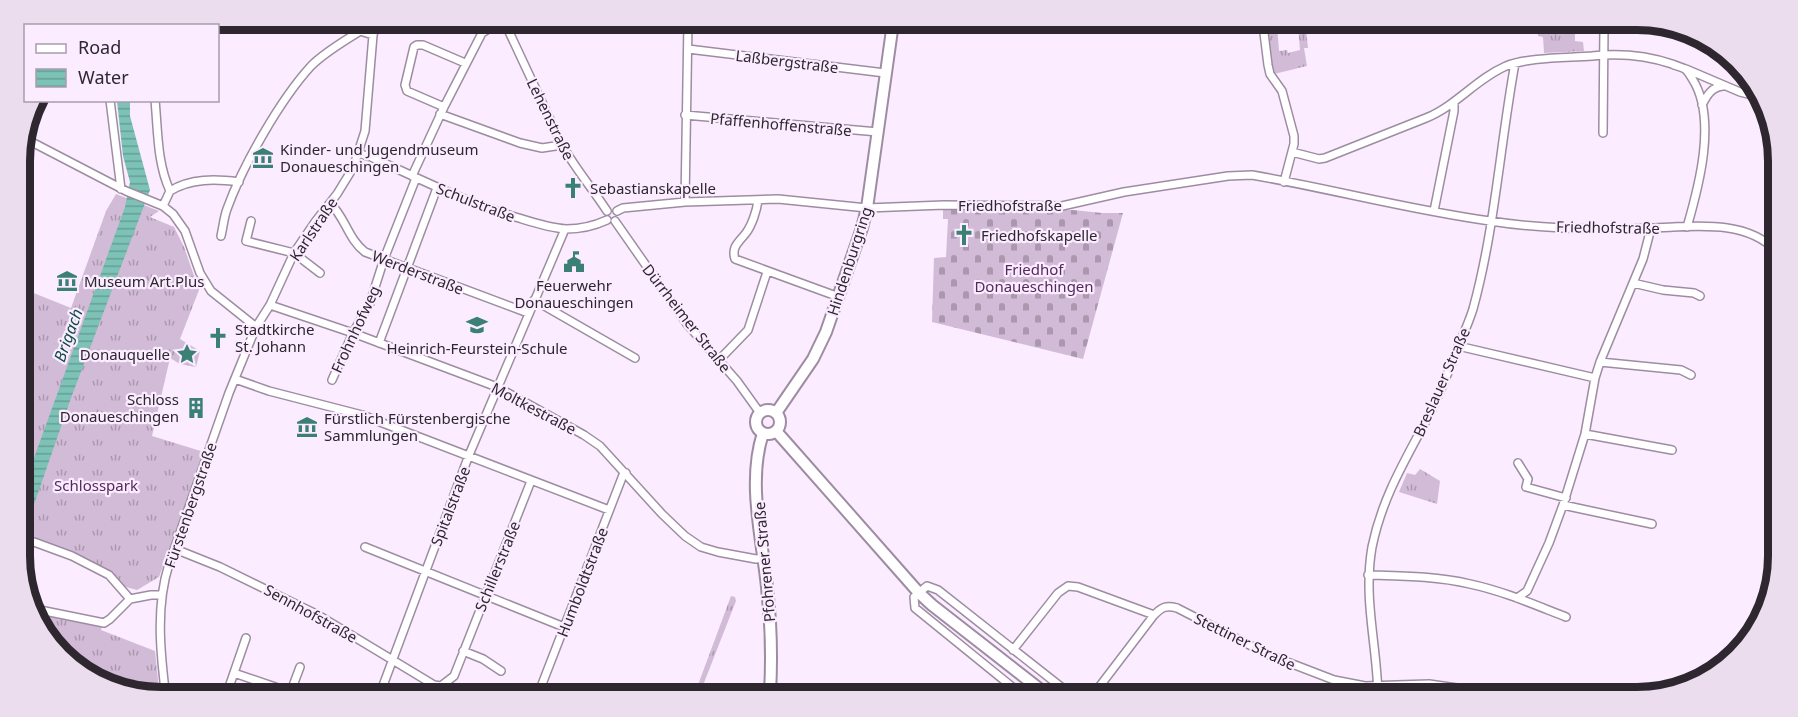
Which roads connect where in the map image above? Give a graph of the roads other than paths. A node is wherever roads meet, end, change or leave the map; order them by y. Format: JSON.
{"nodes":[{"id":1,"x":374,"y":30,"type":"edge"},
{"id":2,"x":487,"y":30,"type":"edge"},
{"id":3,"x":506,"y":30,"type":"edge"},
{"id":4,"x":688,"y":30,"type":"edge"},
{"id":5,"x":892,"y":30,"type":"edge"},
{"id":6,"x":1264,"y":30,"type":"edge"},
{"id":7,"x":1604,"y":30,"type":"edge"},
{"id":8,"x":360,"y":31,"type":"joint"},
{"id":9,"x":373,"y":35,"type":"junction"},
{"id":10,"x":688,"y":49,"type":"junction"},
{"id":11,"x":1604,"y":55,"type":"junction"},
{"id":12,"x":465,"y":63,"type":"junction"},
{"id":13,"x":1515,"y":63,"type":"junction"},
{"id":14,"x":1686,"y":69,"type":"junction"},
{"id":15,"x":885,"y":73,"type":"junction"},
{"id":16,"x":1725,"y":86,"type":"junction"},
{"id":17,"x":1749,"y":94,"type":"edge"},
{"id":18,"x":110,"y":102,"type":"edge"},
{"id":19,"x":156,"y":102,"type":"edge"},
{"id":20,"x":1454,"y":102,"type":"junction"},
{"id":21,"x":1702,"y":105,"type":"junction"},
{"id":22,"x":442,"y":110,"type":"junction"},
{"id":23,"x":685,"y":116,"type":"junction"},
{"id":24,"x":878,"y":132,"type":"junction"},
{"id":25,"x":1603,"y":133,"type":"dead end"},
{"id":26,"x":32,"y":142,"type":"edge"},
{"id":27,"x":562,"y":145,"type":"junction"},
{"id":28,"x":1292,"y":152,"type":"junction"},
{"id":29,"x":357,"y":153,"type":"junction"},
{"id":30,"x":414,"y":177,"type":"junction"},
{"id":31,"x":239,"y":182,"type":"junction"},
{"id":32,"x":1284,"y":182,"type":"junction"},
{"id":33,"x":437,"y":188,"type":"junction"},
{"id":34,"x":123,"y":190,"type":"junction"},
{"id":35,"x":170,"y":191,"type":"junction"},
{"id":36,"x":758,"y":200,"type":"junction"},
{"id":37,"x":685,"y":202,"type":"junction"},
{"id":38,"x":330,"y":203,"type":"junction"},
{"id":39,"x":163,"y":206,"type":"junction"},
{"id":40,"x":867,"y":208,"type":"junction"},
{"id":41,"x":607,"y":211,"type":"junction"},
{"id":42,"x":617,"y":211,"type":"junction"},
{"id":43,"x":1434,"y":211,"type":"junction"},
{"id":44,"x":607,"y":220,"type":"junction"},
{"id":45,"x":251,"y":221,"type":"dead end"},
{"id":46,"x":615,"y":221,"type":"junction"},
{"id":47,"x":1492,"y":222,"type":"junction"},
{"id":48,"x":1687,"y":226,"type":"junction"},
{"id":49,"x":1651,"y":228,"type":"junction"},
{"id":50,"x":565,"y":229,"type":"junction"},
{"id":51,"x":221,"y":236,"type":"dead end"},
{"id":52,"x":1768,"y":243,"type":"edge"},
{"id":53,"x":294,"y":253,"type":"junction"},
{"id":54,"x":384,"y":259,"type":"junction"},
{"id":55,"x":405,"y":268,"type":"junction"},
{"id":56,"x":767,"y":272,"type":"junction"},
{"id":57,"x":320,"y":273,"type":"dead end"},
{"id":58,"x":1633,"y":283,"type":"junction"},
{"id":59,"x":1700,"y":296,"type":"dead end"},
{"id":60,"x":839,"y":297,"type":"junction"},
{"id":61,"x":534,"y":300,"type":"junction"},
{"id":62,"x":270,"y":305,"type":"junction"},
{"id":63,"x":528,"y":313,"type":"junction"},
{"id":64,"x":256,"y":327,"type":"junction"},
{"id":65,"x":353,"y":333,"type":"junction"},
{"id":66,"x":379,"y":343,"type":"junction"},
{"id":67,"x":1458,"y":346,"type":"junction"},
{"id":68,"x":635,"y":358,"type":"dead end"},
{"id":69,"x":719,"y":360,"type":"junction"},
{"id":70,"x":1600,"y":362,"type":"junction"},
{"id":71,"x":1692,"y":375,"type":"dead end"},
{"id":72,"x":1595,"y":378,"type":"junction"},
{"id":73,"x":235,"y":379,"type":"junction"},
{"id":74,"x":332,"y":380,"type":"dead end"},
{"id":75,"x":497,"y":387,"type":"junction"},
{"id":76,"x":760,"y":413,"type":"junction"},
{"id":77,"x":776,"y":413,"type":"junction"},
{"id":78,"x":776,"y":431,"type":"junction"},
{"id":79,"x":763,"y":433,"type":"junction"},
{"id":80,"x":1585,"y":434,"type":"junction"},
{"id":81,"x":1672,"y":450,"type":"dead end"},
{"id":82,"x":469,"y":455,"type":"junction"},
{"id":83,"x":1518,"y":463,"type":"dead end"},
{"id":84,"x":626,"y":473,"type":"junction"},
{"id":85,"x":531,"y":481,"type":"junction"},
{"id":86,"x":1564,"y":501,"type":"junction"},
{"id":87,"x":609,"y":510,"type":"junction"},
{"id":88,"x":1652,"y":524,"type":"dead end"},
{"id":89,"x":30,"y":543,"type":"edge"},
{"id":90,"x":365,"y":547,"type":"dead end"},
{"id":91,"x":175,"y":549,"type":"junction"},
{"id":92,"x":764,"y":558,"type":"junction"},
{"id":93,"x":426,"y":570,"type":"junction"},
{"id":94,"x":1368,"y":575,"type":"junction"},
{"id":95,"x":919,"y":593,"type":"junction"},
{"id":96,"x":485,"y":594,"type":"junction"},
{"id":97,"x":162,"y":595,"type":"junction"},
{"id":98,"x":1517,"y":598,"type":"junction"},
{"id":99,"x":130,"y":599,"type":"junction"},
{"id":100,"x":42,"y":610,"type":"edge"},
{"id":101,"x":1154,"y":615,"type":"junction"},
{"id":102,"x":1566,"y":617,"type":"dead end"},
{"id":103,"x":564,"y":627,"type":"junction"},
{"id":104,"x":246,"y":638,"type":"dead end"},
{"id":105,"x":1013,"y":650,"type":"junction"},
{"id":106,"x":463,"y":651,"type":"junction"},
{"id":107,"x":392,"y":659,"type":"junction"},
{"id":108,"x":300,"y":667,"type":"dead end"},
{"id":109,"x":501,"y":671,"type":"dead end"},
{"id":110,"x":234,"y":673,"type":"junction"},
{"id":111,"x":441,"y":686,"type":"joint"},
{"id":112,"x":165,"y":687,"type":"edge"},
{"id":113,"x":229,"y":687,"type":"edge"},
{"id":114,"x":277,"y":687,"type":"edge"},
{"id":115,"x":291,"y":687,"type":"edge"},
{"id":116,"x":382,"y":687,"type":"edge"},
{"id":117,"x":541,"y":687,"type":"edge"},
{"id":118,"x":770,"y":687,"type":"edge"},
{"id":119,"x":1012,"y":687,"type":"edge"},
{"id":120,"x":1037,"y":687,"type":"edge"},
{"id":121,"x":1061,"y":687,"type":"edge"},
{"id":122,"x":1098,"y":687,"type":"edge"},
{"id":123,"x":1377,"y":687,"type":"junction"},
{"id":124,"x":1450,"y":687,"type":"edge"}],
"edges":[{"from":1,"to":9,"type":"street","name":"Karlstraße"},
{"from":2,"to":12,"type":"street","name":"Frohnhofweg"},
{"from":3,"to":27,"type":"street","name":"Lehenstraße"},
{"from":4,"to":10,"type":"street"},
{"from":5,"to":15,"type":"main road","name":"Hindenburgring"},
{"from":6,"to":28,"type":"street"},
{"from":7,"to":11,"type":"street"},
{"from":8,"to":9,"type":"street"},
{"from":8,"to":31,"type":"street"},
{"from":9,"to":29,"type":"street","name":"Karlstraße"},
{"from":10,"to":15,"type":"street","name":"Laßbergstraße"},
{"from":10,"to":23,"type":"street"},
{"from":11,"to":13,"type":"street"},
{"from":11,"to":14,"type":"street"},
{"from":11,"to":25,"type":"street"},
{"from":12,"to":22,"type":"street","name":"Frohnhofweg"},
{"from":12,"to":22,"type":"street"},
{"from":13,"to":20,"type":"street"},
{"from":13,"to":47,"type":"street","name":"Breslauer Straße"},
{"from":14,"to":16,"type":"street"},
{"from":14,"to":21,"type":"street"},
{"from":15,"to":24,"type":"main road","name":"Hindenburgring"},
{"from":16,"to":17,"type":"street"},
{"from":16,"to":21,"type":"street"},
{"from":18,"to":34,"type":"street"},
{"from":19,"to":35,"type":"street"},
{"from":20,"to":28,"type":"street"},
{"from":20,"to":43,"type":"street"},
{"from":21,"to":48,"type":"street"},
{"from":22,"to":27,"type":"street"},
{"from":22,"to":30,"type":"street","name":"Frohnhofweg"},
{"from":23,"to":24,"type":"street","name":"Pfaffenhoffenstraße"},
{"from":23,"to":37,"type":"street"},
{"from":24,"to":40,"type":"main road","name":"Hindenburgring"},
{"from":26,"to":34,"type":"street"},
{"from":27,"to":41,"type":"street","name":"Lehenstraße"},
{"from":28,"to":32,"type":"street"},
{"from":29,"to":30,"type":"street","name":"Schulstraße"},
{"from":29,"to":38,"type":"street","name":"Karlstraße"},
{"from":30,"to":33,"type":"street","name":"Schulstraße"},
{"from":30,"to":54,"type":"street","name":"Frohnhofweg"},
{"from":31,"to":35,"type":"street"},
{"from":31,"to":51,"type":"street"},
{"from":32,"to":40,"type":"street","name":"Friedhofstraße"},
{"from":32,"to":43,"type":"street","name":"Friedhofstraße"},
{"from":33,"to":50,"type":"street","name":"Schulstraße"},
{"from":33,"to":55,"type":"street"},
{"from":34,"to":39,"type":"street"},
{"from":35,"to":39,"type":"street"},
{"from":36,"to":37,"type":"street","name":"Friedhofstraße"},
{"from":36,"to":40,"type":"street","name":"Friedhofstraße"},
{"from":36,"to":56,"type":"street"},
{"from":37,"to":42,"type":"street","name":"Friedhofstraße"},
{"from":38,"to":53,"type":"street","name":"Karlstraße"},
{"from":38,"to":54,"type":"street","name":"Werderstraße"},
{"from":39,"to":64,"type":"street"},
{"from":40,"to":60,"type":"main road","name":"Hindenburgring"},
{"from":41,"to":42,"type":"street"},
{"from":41,"to":44,"type":"street"},
{"from":42,"to":46,"type":"street"},
{"from":43,"to":47,"type":"street","name":"Friedhofstraße"},
{"from":44,"to":46,"type":"street"},
{"from":44,"to":50,"type":"street"},
{"from":45,"to":53,"type":"street"},
{"from":46,"to":69,"type":"street","name":"Dürrheimer Straße"},
{"from":47,"to":49,"type":"street","name":"Friedhofstraße"},
{"from":47,"to":67,"type":"street","name":"Breslauer Straße"},
{"from":48,"to":49,"type":"street","name":"Friedhofstraße"},
{"from":48,"to":52,"type":"street","name":"Friedhofstraße"},
{"from":49,"to":58,"type":"street"},
{"from":50,"to":61,"type":"street","name":"Spitalstraße"},
{"from":53,"to":57,"type":"street"},
{"from":53,"to":62,"type":"street","name":"Karlstraße"},
{"from":54,"to":55,"type":"street","name":"Werderstraße"},
{"from":54,"to":65,"type":"street","name":"Frohnhofweg"},
{"from":55,"to":63,"type":"street","name":"Werderstraße"},
{"from":55,"to":66,"type":"street"},
{"from":56,"to":60,"type":"street"},
{"from":56,"to":69,"type":"street"},
{"from":58,"to":59,"type":"street"},
{"from":58,"to":70,"type":"street"},
{"from":60,"to":77,"type":"main road","name":"Hindenburgring"},
{"from":61,"to":63,"type":"street","name":"Spitalstraße"},
{"from":61,"to":68,"type":"street"},
{"from":62,"to":64,"type":"street","name":"Karlstraße"},
{"from":62,"to":65,"type":"street","name":"Moltkestraße"},
{"from":63,"to":75,"type":"street","name":"Spitalstraße"},
{"from":64,"to":73,"type":"street","name":"Fürstenbergstraße"},
{"from":65,"to":66,"type":"street","name":"Moltkestraße"},
{"from":65,"to":74,"type":"street","name":"Frohnhofweg"},
{"from":66,"to":75,"type":"street","name":"Moltkestraße"},
{"from":67,"to":72,"type":"street"},
{"from":67,"to":94,"type":"street","name":"Breslauer Straße"},
{"from":69,"to":76,"type":"street","name":"Dürrheimer Straße"},
{"from":70,"to":71,"type":"street"},
{"from":70,"to":72,"type":"street"},
{"from":72,"to":80,"type":"street"},
{"from":73,"to":82,"type":"street"},
{"from":73,"to":91,"type":"street","name":"Fürstenbergstraße"},
{"from":75,"to":82,"type":"street","name":"Spitalstraße"},
{"from":75,"to":84,"type":"street","name":"Moltkestraße"},
{"from":76,"to":77,"type":"main road"},
{"from":76,"to":79,"type":"main road"},
{"from":77,"to":78,"type":"main road"},
{"from":78,"to":79,"type":"main road"},
{"from":78,"to":95,"type":"main road"},
{"from":79,"to":92,"type":"main road","name":"Pfohrener Straße"},
{"from":80,"to":81,"type":"street"},
{"from":80,"to":86,"type":"street"},
{"from":82,"to":85,"type":"street"},
{"from":82,"to":93,"type":"street","name":"Spitalstraße"},
{"from":83,"to":86,"type":"street"},
{"from":84,"to":87,"type":"street","name":"Humboldtstraße"},
{"from":84,"to":92,"type":"street","name":"Moltkestraße"},
{"from":85,"to":87,"type":"street"},
{"from":85,"to":96,"type":"street","name":"Schillerstraße"},
{"from":86,"to":88,"type":"street"},
{"from":86,"to":98,"type":"street"},
{"from":87,"to":103,"type":"street","name":"Humboldtstraße"},
{"from":89,"to":99,"type":"street"},
{"from":90,"to":93,"type":"street"},
{"from":91,"to":97,"type":"street","name":"Fürstenbergstraße"},
{"from":91,"to":107,"type":"street","name":"Sennhofstraße"},
{"from":92,"to":118,"type":"main road","name":"Pfohrener Straße"},
{"from":93,"to":96,"type":"street"},
{"from":93,"to":107,"type":"street","name":"Spitalstraße"},
{"from":94,"to":98,"type":"street"},
{"from":94,"to":123,"type":"street","name":"Breslauer Straße"},
{"from":95,"to":105,"type":"street"},
{"from":95,"to":119,"type":"street"},
{"from":95,"to":120,"type":"main road"},
{"from":96,"to":103,"type":"street"},
{"from":96,"to":106,"type":"street","name":"Schillerstraße"},
{"from":97,"to":99,"type":"street"},
{"from":97,"to":112,"type":"street","name":"Fürstenbergstraße"},
{"from":98,"to":102,"type":"street"},
{"from":99,"to":100,"type":"street"},
{"from":101,"to":105,"type":"street"},
{"from":101,"to":122,"type":"street"},
{"from":101,"to":123,"type":"street","name":"Stettiner Straße"},
{"from":103,"to":117,"type":"street","name":"Humboldtstraße"},
{"from":104,"to":110,"type":"street"},
{"from":105,"to":121,"type":"street"},
{"from":106,"to":109,"type":"street"},
{"from":106,"to":111,"type":"street","name":"Schillerstraße"},
{"from":107,"to":111,"type":"street","name":"Sennhofstraße"},
{"from":107,"to":116,"type":"street","name":"Spitalstraße"},
{"from":108,"to":115,"type":"street"},
{"from":110,"to":113,"type":"street"},
{"from":110,"to":114,"type":"street"},
{"from":123,"to":124,"type":"street","name":"Stettiner Straße"}]}
